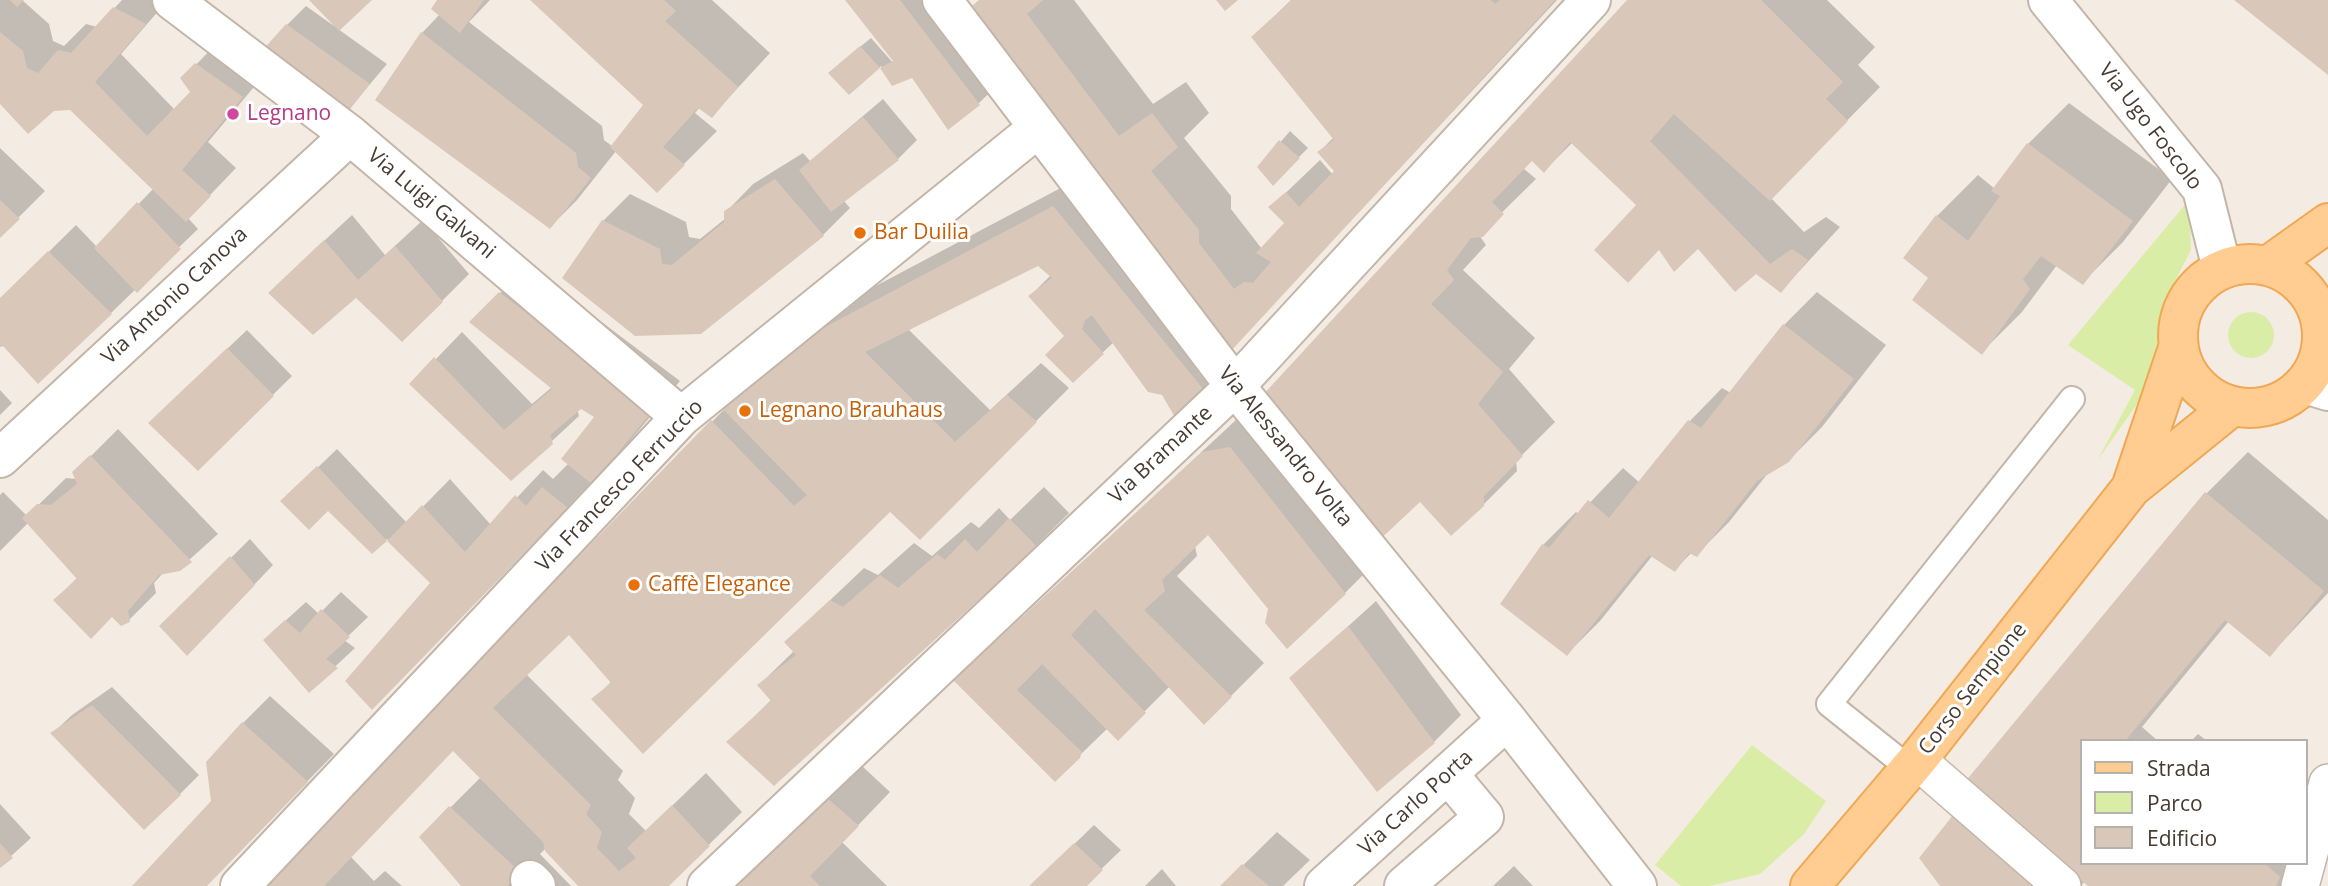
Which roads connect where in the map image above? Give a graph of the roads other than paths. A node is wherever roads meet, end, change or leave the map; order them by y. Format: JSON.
{"nodes":[{"id":1,"x":172,"y":0,"type":"edge"},
{"id":2,"x":1591,"y":0,"type":"edge"},
{"id":3,"x":2048,"y":0,"type":"edge"},
{"id":4,"x":946,"y":2,"type":"edge"},
{"id":5,"x":1038,"y":128,"type":"junction"},
{"id":6,"x":350,"y":135,"type":"junction"},
{"id":7,"x":2328,"y":223,"type":"edge"},
{"id":8,"x":2269,"y":265,"type":"junction"},
{"id":9,"x":2222,"y":269,"type":"junction"},
{"id":10,"x":2321,"y":288,"type":"edge"},
{"id":11,"x":2178,"y":348,"type":"junction"},
{"id":12,"x":1235,"y":386,"type":"junction"},
{"id":13,"x":2317,"y":387,"type":"edge"},
{"id":14,"x":2072,"y":399,"type":"dead end"},
{"id":15,"x":2231,"y":407,"type":"junction"},
{"id":16,"x":681,"y":417,"type":"junction"},
{"id":17,"x":0,"y":458,"type":"edge"},
{"id":18,"x":2131,"y":488,"type":"junction"},
{"id":19,"x":1507,"y":720,"type":"junction"},
{"id":20,"x":1913,"y":765,"type":"junction"},
{"id":21,"x":1448,"y":774,"type":"junction"},
{"id":22,"x":2328,"y":783,"type":"edge"},
{"id":23,"x":2307,"y":860,"type":"edge"},
{"id":24,"x":2306,"y":865,"type":"edge"},
{"id":25,"x":240,"y":886,"type":"edge"},
{"id":26,"x":707,"y":886,"type":"edge"},
{"id":27,"x":1324,"y":886,"type":"edge"},
{"id":28,"x":1404,"y":886,"type":"edge"},
{"id":29,"x":1637,"y":886,"type":"edge"},
{"id":30,"x":1811,"y":886,"type":"edge"},
{"id":31,"x":2062,"y":886,"type":"edge"},
{"id":32,"x":2300,"y":886,"type":"edge"}],
"edges":[{"from":1,"to":6,"type":"street","name":"Via Luigi Galvani"},
{"from":2,"to":12,"type":"street","name":"Via Bramante"},
{"from":3,"to":9,"type":"street","name":"Via Ugo Foscolo"},
{"from":4,"to":5,"type":"street","name":"Via Alessandro Volta"},
{"from":5,"to":12,"type":"street","name":"Via Alessandro Volta"},
{"from":5,"to":16,"type":"street","name":"Via Francesco Ferruccio"},
{"from":6,"to":16,"type":"street","name":"Via Luigi Galvani"},
{"from":6,"to":17,"type":"street","name":"Via Antonio Canova"},
{"from":7,"to":8,"type":"main road"},
{"from":8,"to":9,"type":"main road"},
{"from":8,"to":10,"type":"main road"},
{"from":9,"to":11,"type":"main road","name":"Corso Sempione"},
{"from":10,"to":13,"type":"main road"},
{"from":11,"to":15,"type":"main road","name":"Corso Sempione"},
{"from":11,"to":18,"type":"main road","name":"Corso Sempione"},
{"from":12,"to":19,"type":"street","name":"Via Alessandro Volta"},
{"from":12,"to":26,"type":"street","name":"Via Bramante"},
{"from":13,"to":15,"type":"main road"},
{"from":14,"to":20,"type":"lane"},
{"from":15,"to":18,"type":"main road","name":"Corso Sempione"},
{"from":16,"to":25,"type":"street","name":"Via Francesco Ferruccio"},
{"from":18,"to":20,"type":"main road","name":"Corso Sempione"},
{"from":19,"to":21,"type":"street","name":"Via Carlo Porta"},
{"from":19,"to":29,"type":"street","name":"Via Alessandro Volta"},
{"from":20,"to":30,"type":"main road","name":"Corso Sempione"},
{"from":20,"to":31,"type":"street"},
{"from":21,"to":27,"type":"street","name":"Via Carlo Porta"},
{"from":21,"to":28,"type":"street"},
{"from":22,"to":23,"type":"street"},
{"from":24,"to":32,"type":"street"}]}
